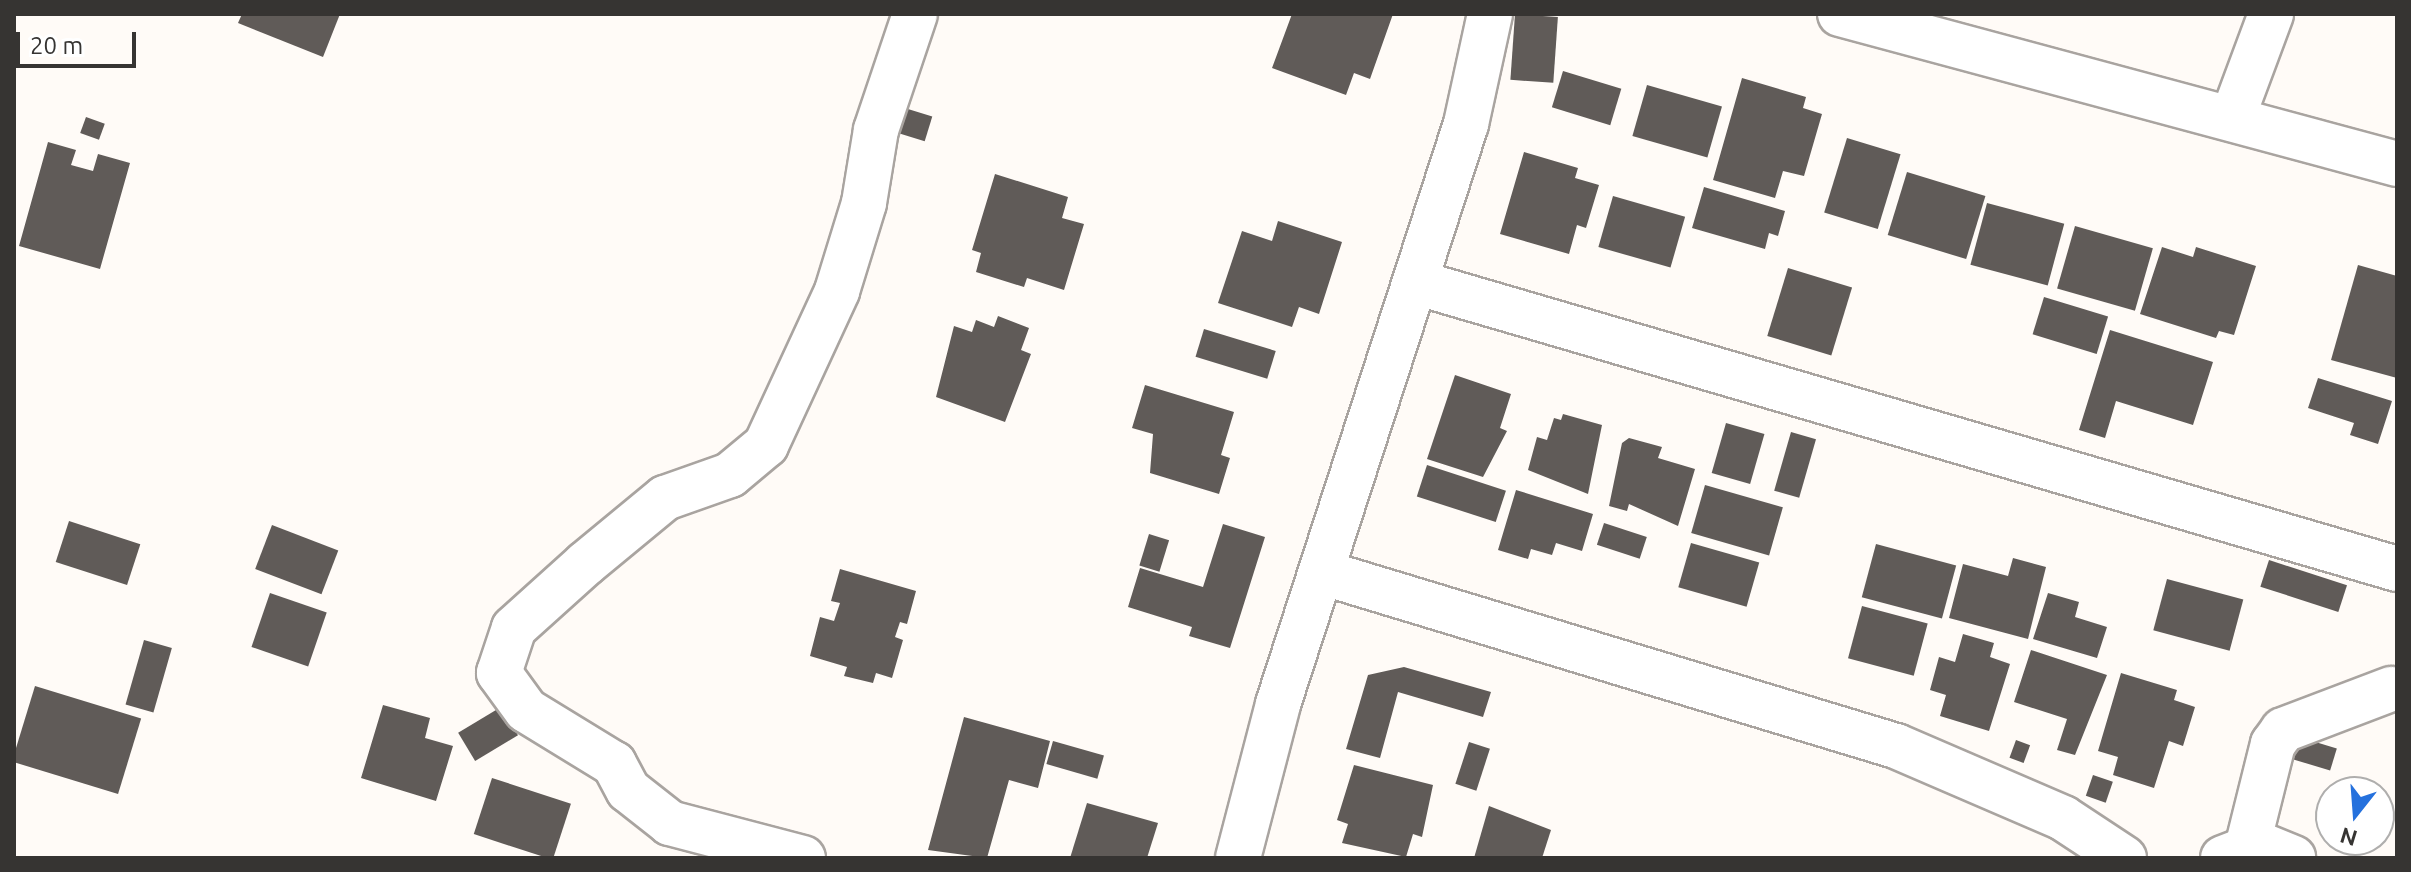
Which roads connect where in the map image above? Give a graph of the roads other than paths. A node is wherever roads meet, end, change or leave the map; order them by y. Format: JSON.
{"nodes":[{"id":1,"x":915,"y":14,"type":"edge"},
{"id":2,"x":1490,"y":14,"type":"edge"},
{"id":3,"x":1840,"y":14,"type":"edge"},
{"id":4,"x":2271,"y":14,"type":"edge"},
{"id":5,"x":2232,"y":119,"type":"junction"},
{"id":6,"x":2397,"y":164,"type":"edge"},
{"id":7,"x":1415,"y":282,"type":"junction"},
{"id":8,"x":2397,"y":569,"type":"edge"},
{"id":9,"x":1321,"y":572,"type":"junction"},
{"id":10,"x":2391,"y":689,"type":"dead end"},
{"id":11,"x":2235,"y":853,"type":"edge"},
{"id":12,"x":803,"y":858,"type":"edge"},
{"id":13,"x":1238,"y":858,"type":"edge"},
{"id":14,"x":2124,"y":858,"type":"edge"},
{"id":15,"x":2293,"y":858,"type":"edge"}],
"edges":[{"from":1,"to":12,"type":"street"},
{"from":2,"to":7,"type":"street"},
{"from":3,"to":5,"type":"street"},
{"from":4,"to":5,"type":"street"},
{"from":5,"to":6,"type":"street"},
{"from":7,"to":8,"type":"street"},
{"from":7,"to":9,"type":"street"},
{"from":9,"to":13,"type":"street"},
{"from":9,"to":14,"type":"street"},
{"from":10,"to":11,"type":"street"},
{"from":11,"to":15,"type":"street"}]}
